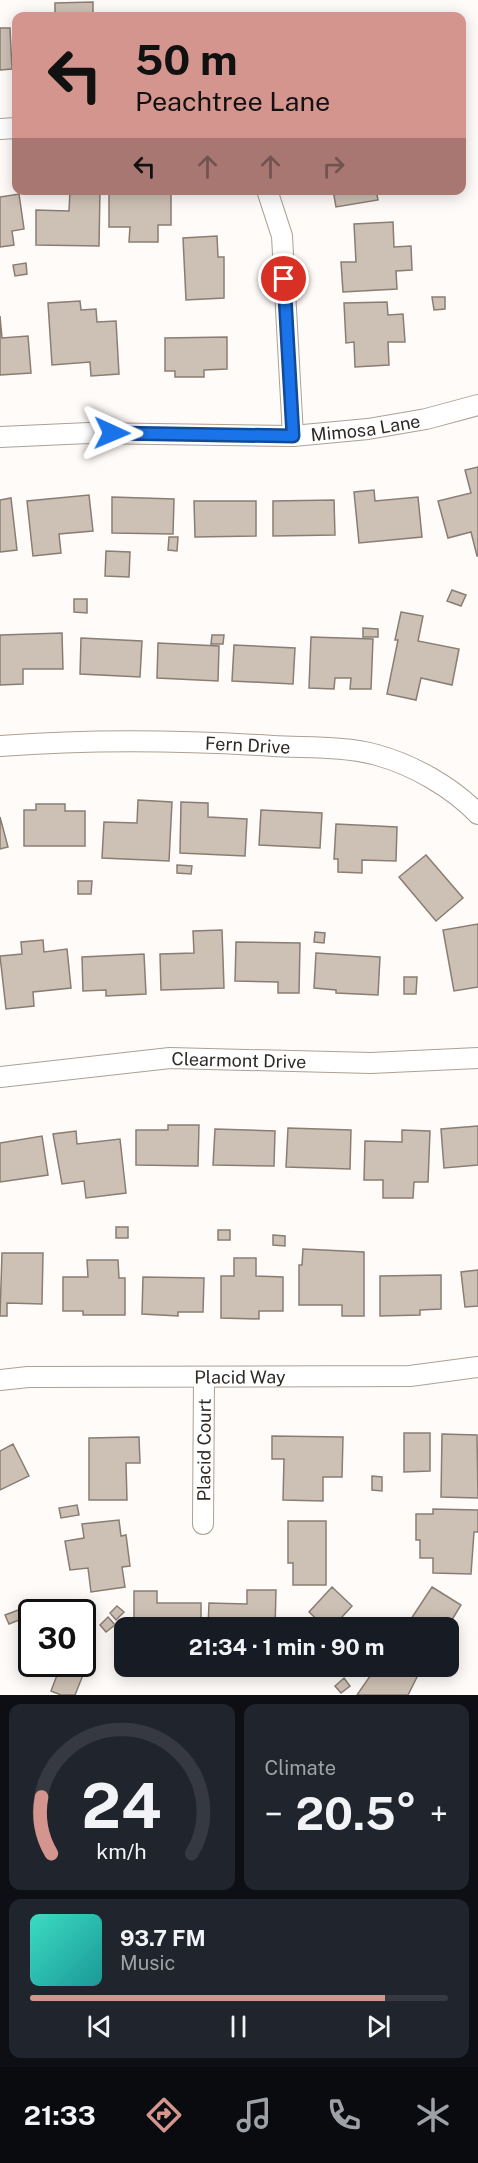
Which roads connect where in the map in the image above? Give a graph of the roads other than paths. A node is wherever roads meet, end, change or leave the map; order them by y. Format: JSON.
{"nodes":[{"id":1,"x":269,"y":195,"type":"edge"},
{"id":2,"x":478,"y":405,"type":"edge"},
{"id":3,"x":293,"y":436,"type":"junction"},
{"id":4,"x":0,"y":437,"type":"edge"},
{"id":5,"x":0,"y":746,"type":"edge"},
{"id":6,"x":478,"y":814,"type":"edge"},
{"id":7,"x":478,"y":1058,"type":"edge"},
{"id":8,"x":0,"y":1077,"type":"edge"},
{"id":9,"x":478,"y":1367,"type":"edge"},
{"id":10,"x":204,"y":1377,"type":"junction"},
{"id":11,"x":0,"y":1380,"type":"edge"},
{"id":12,"x":203,"y":1524,"type":"dead end"}],
"edges":[{"from":1,"to":3,"type":"street"},
{"from":2,"to":3,"type":"street","name":"Mimosa Lane"},
{"from":3,"to":4,"type":"street","name":"Mimosa Lane"},
{"from":5,"to":6,"type":"street","name":"Fern Drive"},
{"from":7,"to":8,"type":"street","name":"Clearmont Drive"},
{"from":9,"to":10,"type":"street","name":"Placid Way"},
{"from":10,"to":11,"type":"street","name":"Placid Way"},
{"from":10,"to":12,"type":"street","name":"Placid Court"}]}
